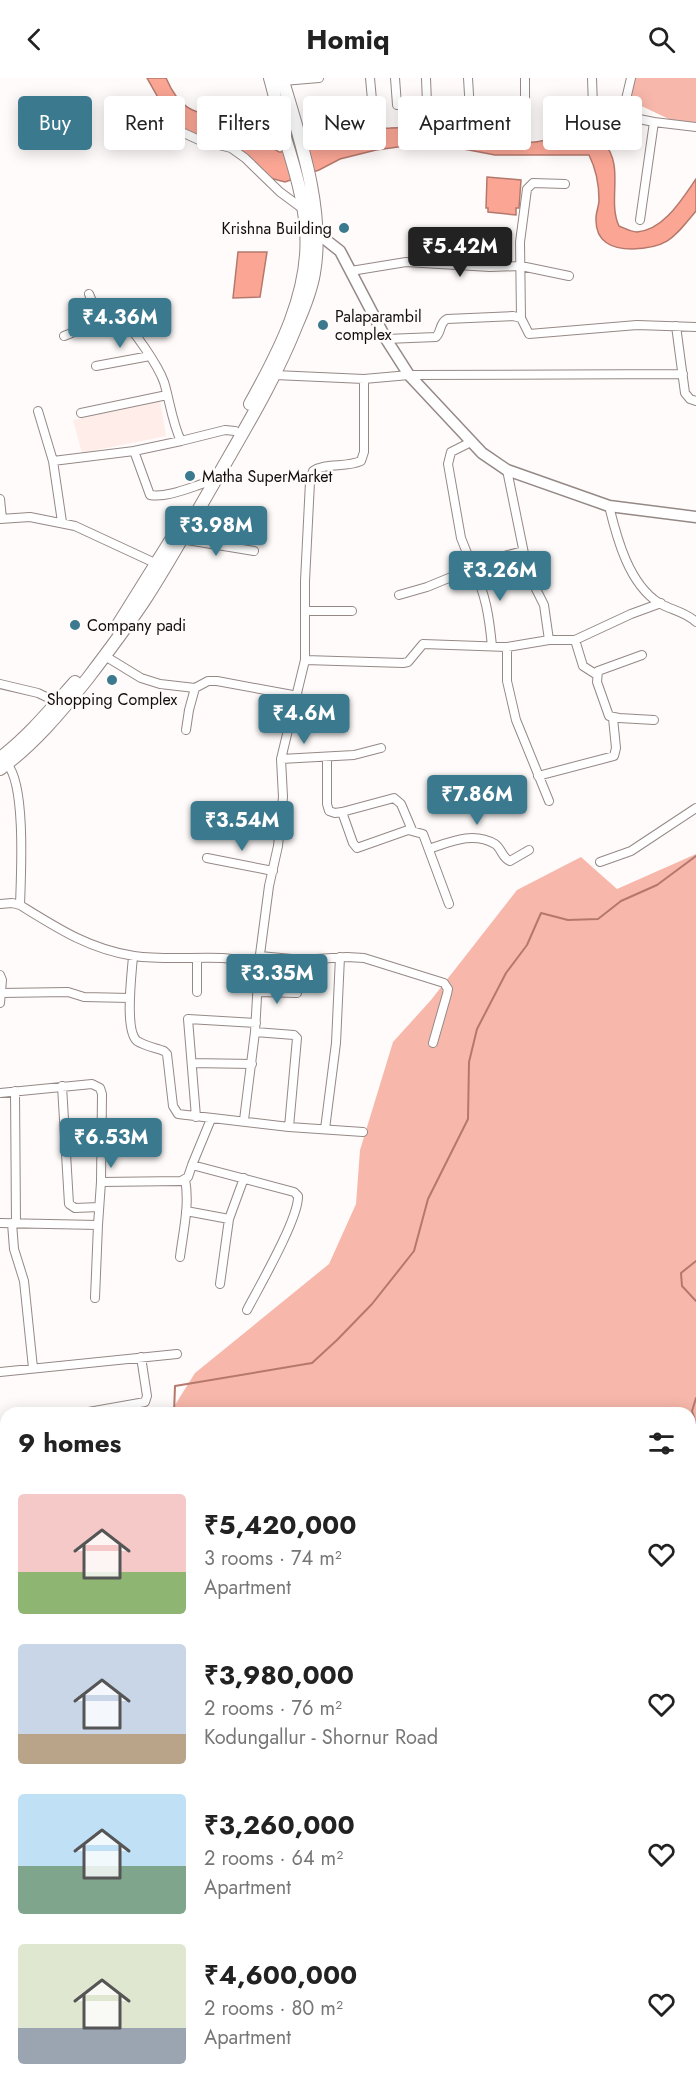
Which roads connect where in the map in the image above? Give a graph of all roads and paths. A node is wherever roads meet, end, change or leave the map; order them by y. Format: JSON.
{"nodes":[{"id":1,"x":320,"y":78,"type":"edge"},
{"id":2,"x":370,"y":78,"type":"edge"},
{"id":3,"x":395,"y":78,"type":"edge"},
{"id":4,"x":426,"y":78,"type":"edge"},
{"id":5,"x":468,"y":78,"type":"edge"},
{"id":6,"x":525,"y":78,"type":"edge"},
{"id":7,"x":592,"y":78,"type":"edge"},
{"id":8,"x":631,"y":78,"type":"edge"},
{"id":9,"x":278,"y":79,"type":"edge"},
{"id":10,"x":372,"y":96,"type":"edge"},
{"id":11,"x":427,"y":96,"type":"edge"},
{"id":12,"x":469,"y":96,"type":"edge"},
{"id":13,"x":525,"y":96,"type":"edge"},
{"id":14,"x":593,"y":96,"type":"edge"},
{"id":15,"x":627,"y":96,"type":"edge"},
{"id":16,"x":397,"y":105,"type":"dead end"},
{"id":17,"x":642,"y":120,"type":"edge"},
{"id":18,"x":654,"y":122,"type":"junction"},
{"id":19,"x":696,"y":127,"type":"edge"},
{"id":20,"x":185,"y":134,"type":"edge"},
{"id":21,"x":305,"y":181,"type":"junction"},
{"id":22,"x":565,"y":184,"type":"dead end"},
{"id":23,"x":303,"y":208,"type":"junction"},
{"id":24,"x":640,"y":220,"type":"dead end"},
{"id":25,"x":312,"y":234,"type":"junction"},
{"id":26,"x":520,"y":266,"type":"junction"},
{"id":27,"x":351,"y":272,"type":"junction"},
{"id":28,"x":569,"y":276,"type":"dead end"},
{"id":29,"x":89,"y":294,"type":"dead end"},
{"id":30,"x":521,"y":318,"type":"junction"},
{"id":31,"x":100,"y":321,"type":"junction"},
{"id":32,"x":676,"y":326,"type":"junction"},
{"id":33,"x":696,"y":327,"type":"edge"},
{"id":34,"x":64,"y":336,"type":"dead end"},
{"id":35,"x":386,"y":339,"type":"junction"},
{"id":36,"x":150,"y":356,"type":"junction"},
{"id":37,"x":96,"y":366,"type":"dead end"},
{"id":38,"x":683,"y":374,"type":"junction"},
{"id":39,"x":275,"y":375,"type":"junction"},
{"id":40,"x":410,"y":375,"type":"junction"},
{"id":41,"x":364,"y":379,"type":"junction"},
{"id":42,"x":167,"y":395,"type":"junction"},
{"id":43,"x":696,"y":400,"type":"edge"},
{"id":44,"x":38,"y":411,"type":"dead end"},
{"id":45,"x":81,"y":413,"type":"dead end"},
{"id":46,"x":235,"y":431,"type":"junction"},
{"id":47,"x":181,"y":441,"type":"junction"},
{"id":48,"x":471,"y":442,"type":"junction"},
{"id":49,"x":134,"y":451,"type":"junction"},
{"id":50,"x":53,"y":461,"type":"junction"},
{"id":51,"x":507,"y":470,"type":"junction"},
{"id":52,"x":204,"y":483,"type":"junction"},
{"id":53,"x":0,"y":499,"type":"edge"},
{"id":54,"x":609,"y":506,"type":"junction"},
{"id":55,"x":696,"y":517,"type":"edge"},
{"id":56,"x":1,"y":519,"type":"edge"},
{"id":57,"x":62,"y":522,"type":"junction"},
{"id":58,"x":182,"y":538,"type":"junction"},
{"id":59,"x":254,"y":551,"type":"dead end"},
{"id":60,"x":523,"y":551,"type":"junction"},
{"id":61,"x":157,"y":564,"type":"junction"},
{"id":62,"x":473,"y":567,"type":"junction"},
{"id":63,"x":399,"y":595,"type":"dead end"},
{"id":64,"x":660,"y":603,"type":"junction"},
{"id":65,"x":305,"y":611,"type":"junction"},
{"id":66,"x":352,"y":611,"type":"dead end"},
{"id":67,"x":696,"y":622,"type":"edge"},
{"id":68,"x":549,"y":640,"type":"junction"},
{"id":69,"x":575,"y":640,"type":"junction"},
{"id":70,"x":492,"y":646,"type":"junction"},
{"id":71,"x":507,"y":647,"type":"junction"},
{"id":72,"x":642,"y":655,"type":"dead end"},
{"id":73,"x":105,"y":656,"type":"junction"},
{"id":74,"x":305,"y":660,"type":"junction"},
{"id":75,"x":597,"y":675,"type":"junction"},
{"id":76,"x":0,"y":684,"type":"edge"},
{"id":77,"x":195,"y":688,"type":"junction"},
{"id":78,"x":298,"y":696,"type":"junction"},
{"id":79,"x":62,"y":704,"type":"junction"},
{"id":80,"x":613,"y":718,"type":"junction"},
{"id":81,"x":654,"y":720,"type":"dead end"},
{"id":82,"x":186,"y":730,"type":"dead end"},
{"id":83,"x":381,"y":748,"type":"dead end"},
{"id":84,"x":327,"y":757,"type":"junction"},
{"id":85,"x":281,"y":759,"type":"junction"},
{"id":86,"x":2,"y":764,"type":"edge"},
{"id":87,"x":538,"y":776,"type":"junction"},
{"id":88,"x":549,"y":801,"type":"dead end"},
{"id":89,"x":696,"y":808,"type":"edge"},
{"id":90,"x":342,"y":812,"type":"junction"},
{"id":91,"x":412,"y":830,"type":"junction"},
{"id":92,"x":429,"y":849,"type":"junction"},
{"id":93,"x":529,"y":850,"type":"dead end"},
{"id":94,"x":207,"y":858,"type":"dead end"},
{"id":95,"x":600,"y":862,"type":"dead end"},
{"id":96,"x":273,"y":871,"type":"junction"},
{"id":97,"x":0,"y":904,"type":"edge"},
{"id":98,"x":448,"y":904,"type":"dead end"},
{"id":99,"x":20,"y":905,"type":"junction"},
{"id":100,"x":133,"y":956,"type":"junction"},
{"id":101,"x":340,"y":957,"type":"junction"},
{"id":102,"x":197,"y":958,"type":"junction"},
{"id":103,"x":260,"y":959,"type":"junction"},
{"id":104,"x":0,"y":975,"type":"edge"},
{"id":105,"x":197,"y":992,"type":"dead end"},
{"id":106,"x":258,"y":992,"type":"junction"},
{"id":107,"x":1,"y":993,"type":"edge"},
{"id":108,"x":297,"y":993,"type":"dead end"},
{"id":109,"x":130,"y":998,"type":"junction"},
{"id":110,"x":0,"y":1003,"type":"edge"},
{"id":111,"x":256,"y":1023,"type":"junction"},
{"id":112,"x":255,"y":1032,"type":"junction"},
{"id":113,"x":433,"y":1043,"type":"dead end"},
{"id":114,"x":192,"y":1063,"type":"junction"},
{"id":115,"x":252,"y":1064,"type":"junction"},
{"id":116,"x":62,"y":1086,"type":"junction"},
{"id":117,"x":15,"y":1091,"type":"junction"},
{"id":118,"x":0,"y":1093,"type":"edge"},
{"id":119,"x":196,"y":1117,"type":"junction"},
{"id":120,"x":211,"y":1119,"type":"junction"},
{"id":121,"x":244,"y":1120,"type":"junction"},
{"id":122,"x":289,"y":1127,"type":"junction"},
{"id":123,"x":325,"y":1129,"type":"junction"},
{"id":124,"x":363,"y":1132,"type":"dead end"},
{"id":125,"x":192,"y":1165,"type":"junction"},
{"id":126,"x":244,"y":1178,"type":"junction"},
{"id":127,"x":185,"y":1179,"type":"junction"},
{"id":128,"x":100,"y":1182,"type":"junction"},
{"id":129,"x":99,"y":1207,"type":"junction"},
{"id":130,"x":186,"y":1211,"type":"junction"},
{"id":131,"x":229,"y":1219,"type":"junction"},
{"id":132,"x":0,"y":1223,"type":"edge"},
{"id":133,"x":14,"y":1223,"type":"junction"},
{"id":134,"x":99,"y":1225,"type":"junction"},
{"id":135,"x":180,"y":1257,"type":"dead end"},
{"id":136,"x":220,"y":1284,"type":"dead end"},
{"id":137,"x":94,"y":1298,"type":"dead end"},
{"id":138,"x":247,"y":1310,"type":"dead end"},
{"id":139,"x":177,"y":1354,"type":"dead end"},
{"id":140,"x":141,"y":1357,"type":"junction"},
{"id":141,"x":33,"y":1368,"type":"junction"},
{"id":142,"x":0,"y":1372,"type":"edge"},
{"id":143,"x":122,"y":1407,"type":"edge"}],
"edges":[{"from":1,"to":9,"type":"street"},
{"from":2,"to":10,"type":"street"},
{"from":3,"to":16,"type":"street"},
{"from":4,"to":11,"type":"street"},
{"from":5,"to":12,"type":"street"},
{"from":6,"to":13,"type":"street"},
{"from":7,"to":14,"type":"street"},
{"from":8,"to":15,"type":"street"},
{"from":9,"to":21,"type":"main road"},
{"from":17,"to":18,"type":"street"},
{"from":18,"to":19,"type":"street"},
{"from":18,"to":24,"type":"street"},
{"from":20,"to":23,"type":"street"},
{"from":21,"to":23,"type":"main road"},
{"from":21,"to":25,"type":"main road"},
{"from":22,"to":26,"type":"street"},
{"from":23,"to":25,"type":"main road"},
{"from":25,"to":27,"type":"main road"},
{"from":25,"to":39,"type":"main road"},
{"from":25,"to":46,"type":"main road"},
{"from":26,"to":27,"type":"street"},
{"from":26,"to":28,"type":"street"},
{"from":26,"to":30,"type":"street"},
{"from":27,"to":35,"type":"main road"},
{"from":29,"to":31,"type":"street"},
{"from":30,"to":32,"type":"street"},
{"from":30,"to":35,"type":"street"},
{"from":31,"to":34,"type":"street"},
{"from":31,"to":36,"type":"street"},
{"from":32,"to":33,"type":"street"},
{"from":32,"to":38,"type":"street"},
{"from":35,"to":40,"type":"main road"},
{"from":36,"to":37,"type":"street"},
{"from":36,"to":42,"type":"street"},
{"from":38,"to":40,"type":"street"},
{"from":38,"to":43,"type":"street"},
{"from":39,"to":41,"type":"street"},
{"from":39,"to":58,"type":"main road"},
{"from":40,"to":41,"type":"street"},
{"from":40,"to":48,"type":"main road"},
{"from":41,"to":65,"type":"street"},
{"from":42,"to":45,"type":"street"},
{"from":42,"to":47,"type":"street"},
{"from":44,"to":50,"type":"street"},
{"from":46,"to":47,"type":"street"},
{"from":46,"to":52,"type":"main road"},
{"from":47,"to":49,"type":"street"},
{"from":48,"to":51,"type":"main road"},
{"from":48,"to":62,"type":"street"},
{"from":49,"to":50,"type":"street"},
{"from":49,"to":52,"type":"street"},
{"from":50,"to":57,"type":"street"},
{"from":51,"to":54,"type":"main road"},
{"from":51,"to":60,"type":"street"},
{"from":52,"to":61,"type":"main road"},
{"from":53,"to":56,"type":"street"},
{"from":54,"to":55,"type":"main road"},
{"from":54,"to":64,"type":"street"},
{"from":56,"to":57,"type":"street"},
{"from":57,"to":61,"type":"street"},
{"from":58,"to":59,"type":"street"},
{"from":58,"to":73,"type":"main road"},
{"from":60,"to":62,"type":"street"},
{"from":60,"to":68,"type":"street"},
{"from":61,"to":79,"type":"main road"},
{"from":62,"to":63,"type":"street"},
{"from":62,"to":70,"type":"street"},
{"from":64,"to":67,"type":"street"},
{"from":64,"to":69,"type":"street"},
{"from":65,"to":66,"type":"street"},
{"from":65,"to":74,"type":"street"},
{"from":68,"to":69,"type":"street"},
{"from":68,"to":71,"type":"street"},
{"from":69,"to":75,"type":"street"},
{"from":70,"to":71,"type":"street"},
{"from":70,"to":74,"type":"street"},
{"from":71,"to":87,"type":"street"},
{"from":72,"to":75,"type":"street"},
{"from":73,"to":77,"type":"street"},
{"from":73,"to":79,"type":"main road"},
{"from":74,"to":78,"type":"street"},
{"from":75,"to":80,"type":"street"},
{"from":76,"to":79,"type":"street"},
{"from":77,"to":78,"type":"street"},
{"from":77,"to":82,"type":"street"},
{"from":78,"to":85,"type":"street"},
{"from":79,"to":86,"type":"main road"},
{"from":80,"to":81,"type":"street"},
{"from":80,"to":87,"type":"street"},
{"from":83,"to":84,"type":"street"},
{"from":84,"to":85,"type":"street"},
{"from":84,"to":90,"type":"street"},
{"from":85,"to":96,"type":"street"},
{"from":86,"to":99,"type":"street"},
{"from":87,"to":88,"type":"street"},
{"from":89,"to":95,"type":"street"},
{"from":90,"to":91,"type":"street"},
{"from":90,"to":91,"type":"street"},
{"from":91,"to":92,"type":"street"},
{"from":92,"to":93,"type":"street"},
{"from":92,"to":98,"type":"street"},
{"from":94,"to":96,"type":"street"},
{"from":96,"to":103,"type":"street"},
{"from":97,"to":99,"type":"street"},
{"from":99,"to":100,"type":"street"},
{"from":100,"to":102,"type":"street"},
{"from":100,"to":109,"type":"street"},
{"from":101,"to":103,"type":"street"},
{"from":101,"to":113,"type":"street"},
{"from":101,"to":123,"type":"street"},
{"from":102,"to":103,"type":"street"},
{"from":102,"to":105,"type":"street"},
{"from":103,"to":106,"type":"street"},
{"from":104,"to":107,"type":"street"},
{"from":106,"to":108,"type":"street"},
{"from":106,"to":111,"type":"street"},
{"from":107,"to":109,"type":"street"},
{"from":107,"to":110,"type":"street"},
{"from":109,"to":119,"type":"street"},
{"from":111,"to":112,"type":"street"},
{"from":111,"to":114,"type":"street"},
{"from":112,"to":115,"type":"street"},
{"from":112,"to":122,"type":"street"},
{"from":114,"to":115,"type":"street"},
{"from":114,"to":119,"type":"street"},
{"from":115,"to":121,"type":"street"},
{"from":116,"to":117,"type":"street"},
{"from":116,"to":128,"type":"street"},
{"from":116,"to":129,"type":"street"},
{"from":117,"to":118,"type":"street"},
{"from":117,"to":133,"type":"street"},
{"from":119,"to":120,"type":"street"},
{"from":120,"to":121,"type":"street"},
{"from":120,"to":125,"type":"street"},
{"from":121,"to":122,"type":"street"},
{"from":122,"to":123,"type":"street"},
{"from":123,"to":124,"type":"street"},
{"from":125,"to":126,"type":"street"},
{"from":125,"to":127,"type":"street"},
{"from":126,"to":131,"type":"street"},
{"from":126,"to":138,"type":"street"},
{"from":127,"to":128,"type":"street"},
{"from":127,"to":130,"type":"street"},
{"from":128,"to":129,"type":"street"},
{"from":129,"to":134,"type":"street"},
{"from":130,"to":131,"type":"street"},
{"from":130,"to":135,"type":"street"},
{"from":131,"to":136,"type":"street"},
{"from":132,"to":133,"type":"street"},
{"from":133,"to":134,"type":"street"},
{"from":133,"to":141,"type":"street"},
{"from":134,"to":137,"type":"street"},
{"from":139,"to":140,"type":"street"},
{"from":140,"to":141,"type":"street"},
{"from":140,"to":143,"type":"street"},
{"from":141,"to":142,"type":"street"}]}
